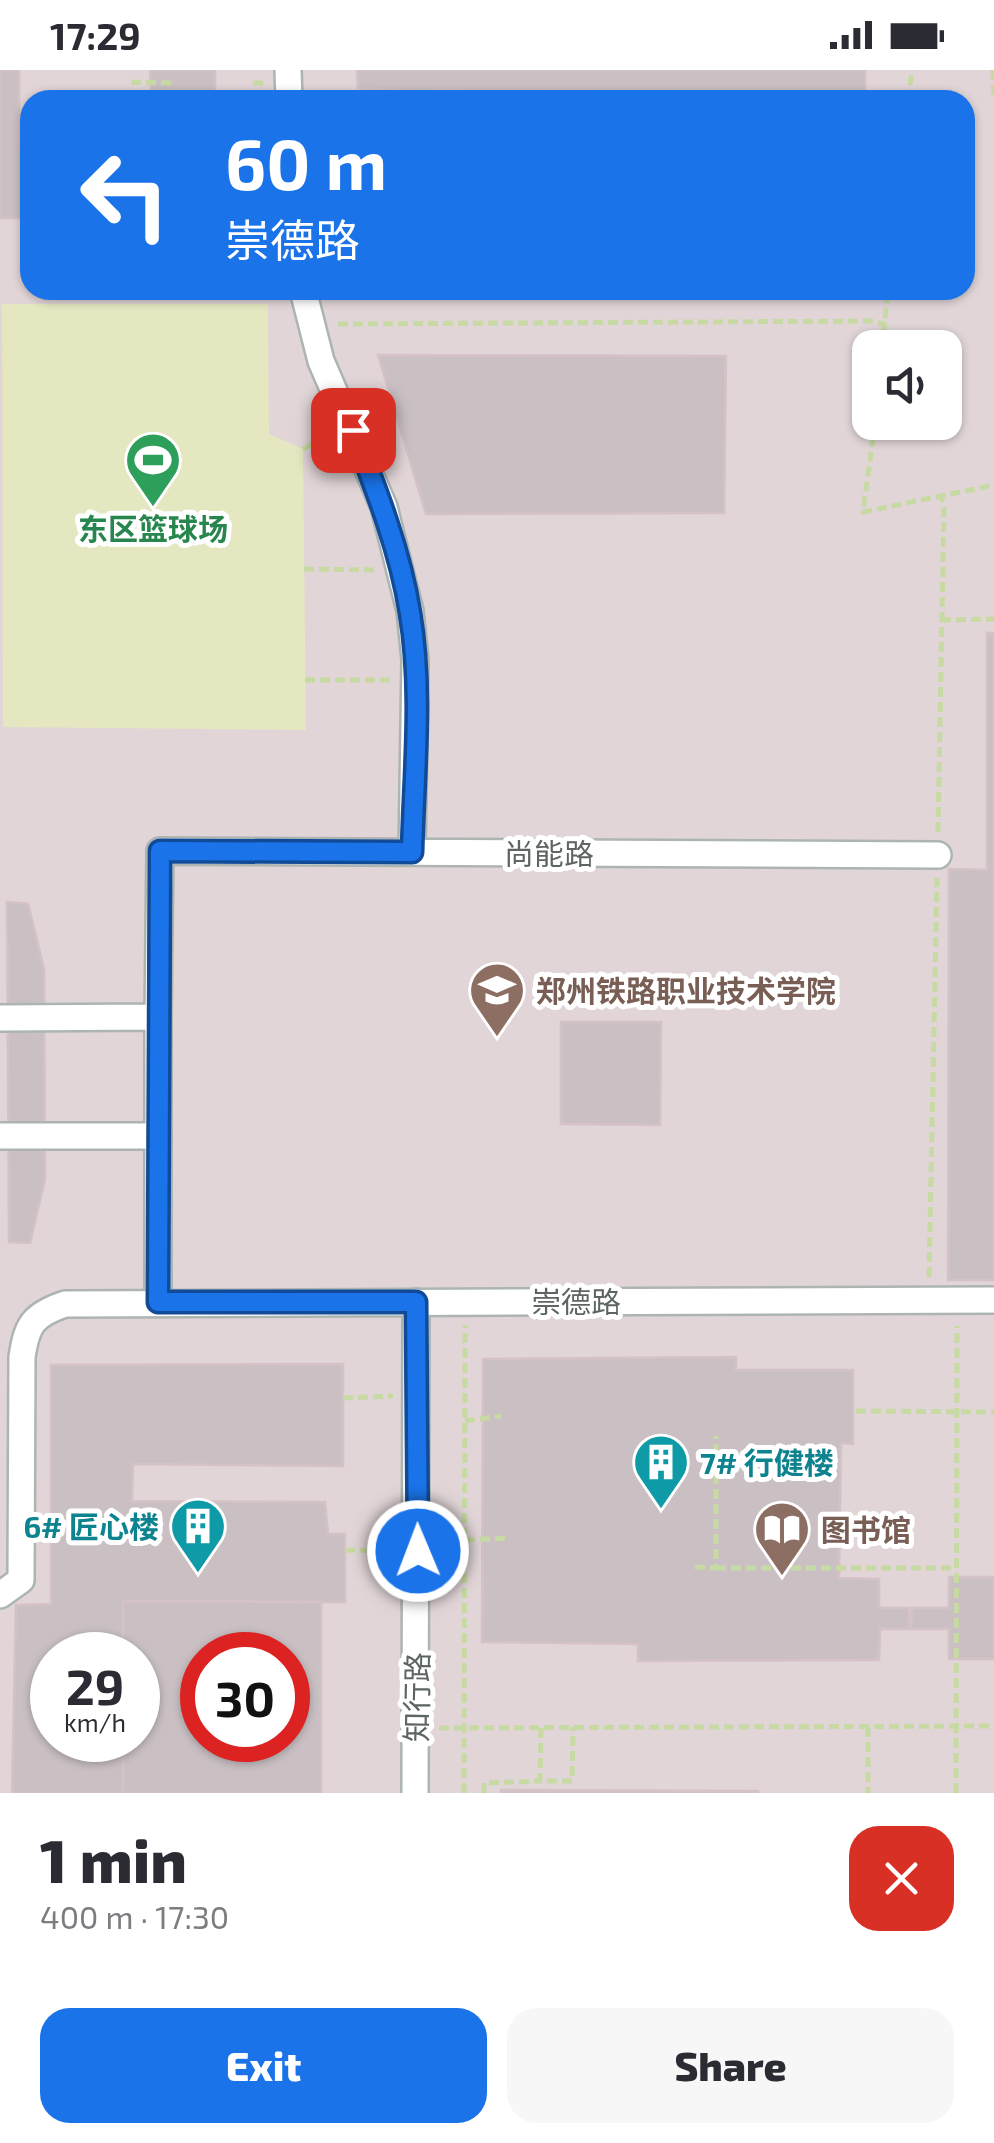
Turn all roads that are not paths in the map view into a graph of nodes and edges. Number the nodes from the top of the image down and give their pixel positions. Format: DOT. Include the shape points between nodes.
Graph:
graph roads {
  1 [pos="306,300"];
  2 [pos="412,852"];
  3 [pos="938,855"];
  4 [pos="0,1018"];
  5 [pos="158,1018"];
  6 [pos="0,1136"];
  7 [pos="158,1136"];
  8 [pos="994,1300"];
  9 [pos="158,1302"];
  10 [pos="416,1302"];
  11 [pos="0,1595"];
  12 [pos="415,1793"];
  1 -- 2 [label="street" via="321,361 384,507 410,611"];
  2 -- 3 [label="street, 尚能路"];
  2 -- 5 [label="street, 尚能路" via="160,851"];
  4 -- 5 [label="street"];
  5 -- 7 [label="street"];
  6 -- 7 [label="street"];
  7 -- 9 [label="street"];
  8 -- 10 [label="street, 崇德路"];
  9 -- 10 [label="street, 崇德路"];
  9 -- 11 [label="street, 崇德路" via="65,1304 26,1330 21,1580"];
  10 -- 12 [label="street, 知行路"];
}
